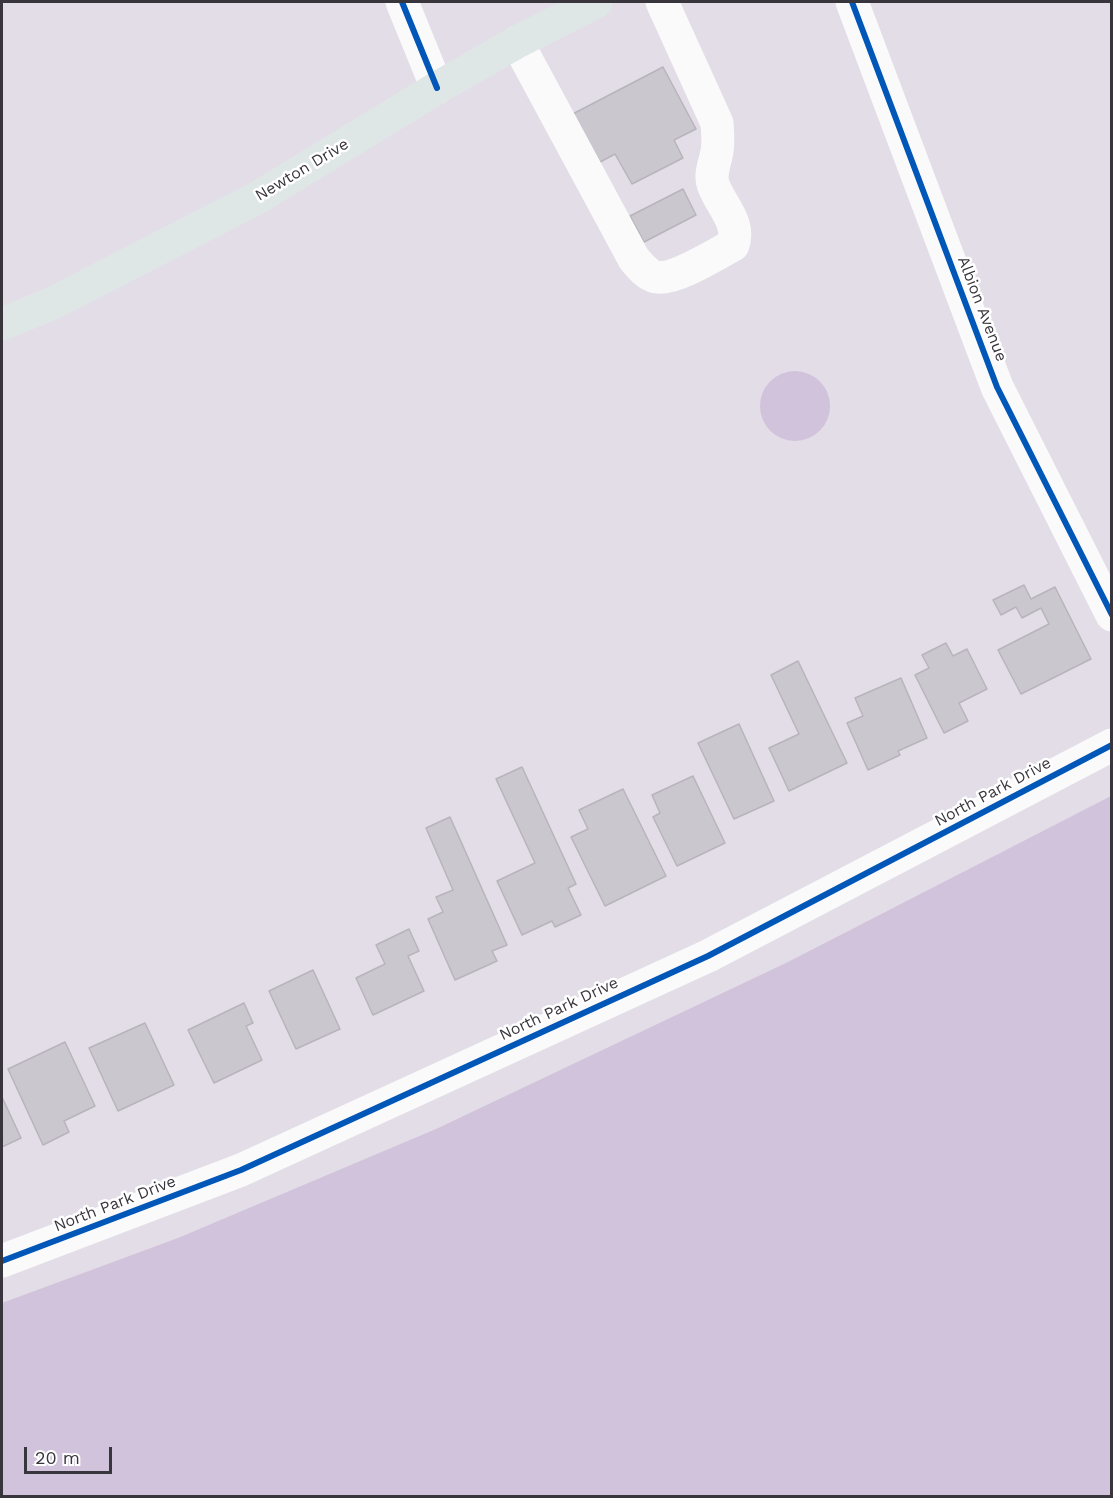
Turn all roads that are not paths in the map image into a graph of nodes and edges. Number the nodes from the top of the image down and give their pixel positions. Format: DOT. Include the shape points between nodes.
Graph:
graph roads {
  1 [pos="402,2"];
  2 [pos="596,2"];
  3 [pos="662,2"];
  4 [pos="852,2"];
  5 [pos="518,42"];
  6 [pos="437,88"];
  7 [pos="2,324"];
  8 [pos="1112,615"];
  9 [pos="1112,744"];
  10 [pos="2,1261"];
  1 -- 6 [label="street"];
  2 -- 5 [label="main road, Newton Drive"];
  3 -- 5 [label="street" via="717,123 713,183 736,235 733,245 668,277 655,277 634,259"];
  4 -- 8 [label="street, Albion Avenue" via="998,387"];
  5 -- 6 [label="main road, Newton Drive"];
  6 -- 7 [label="main road, Newton Drive" via="257,198 51,304"];
  9 -- 10 [label="street, North Park Drive" via="708,956 242,1170"];
}
